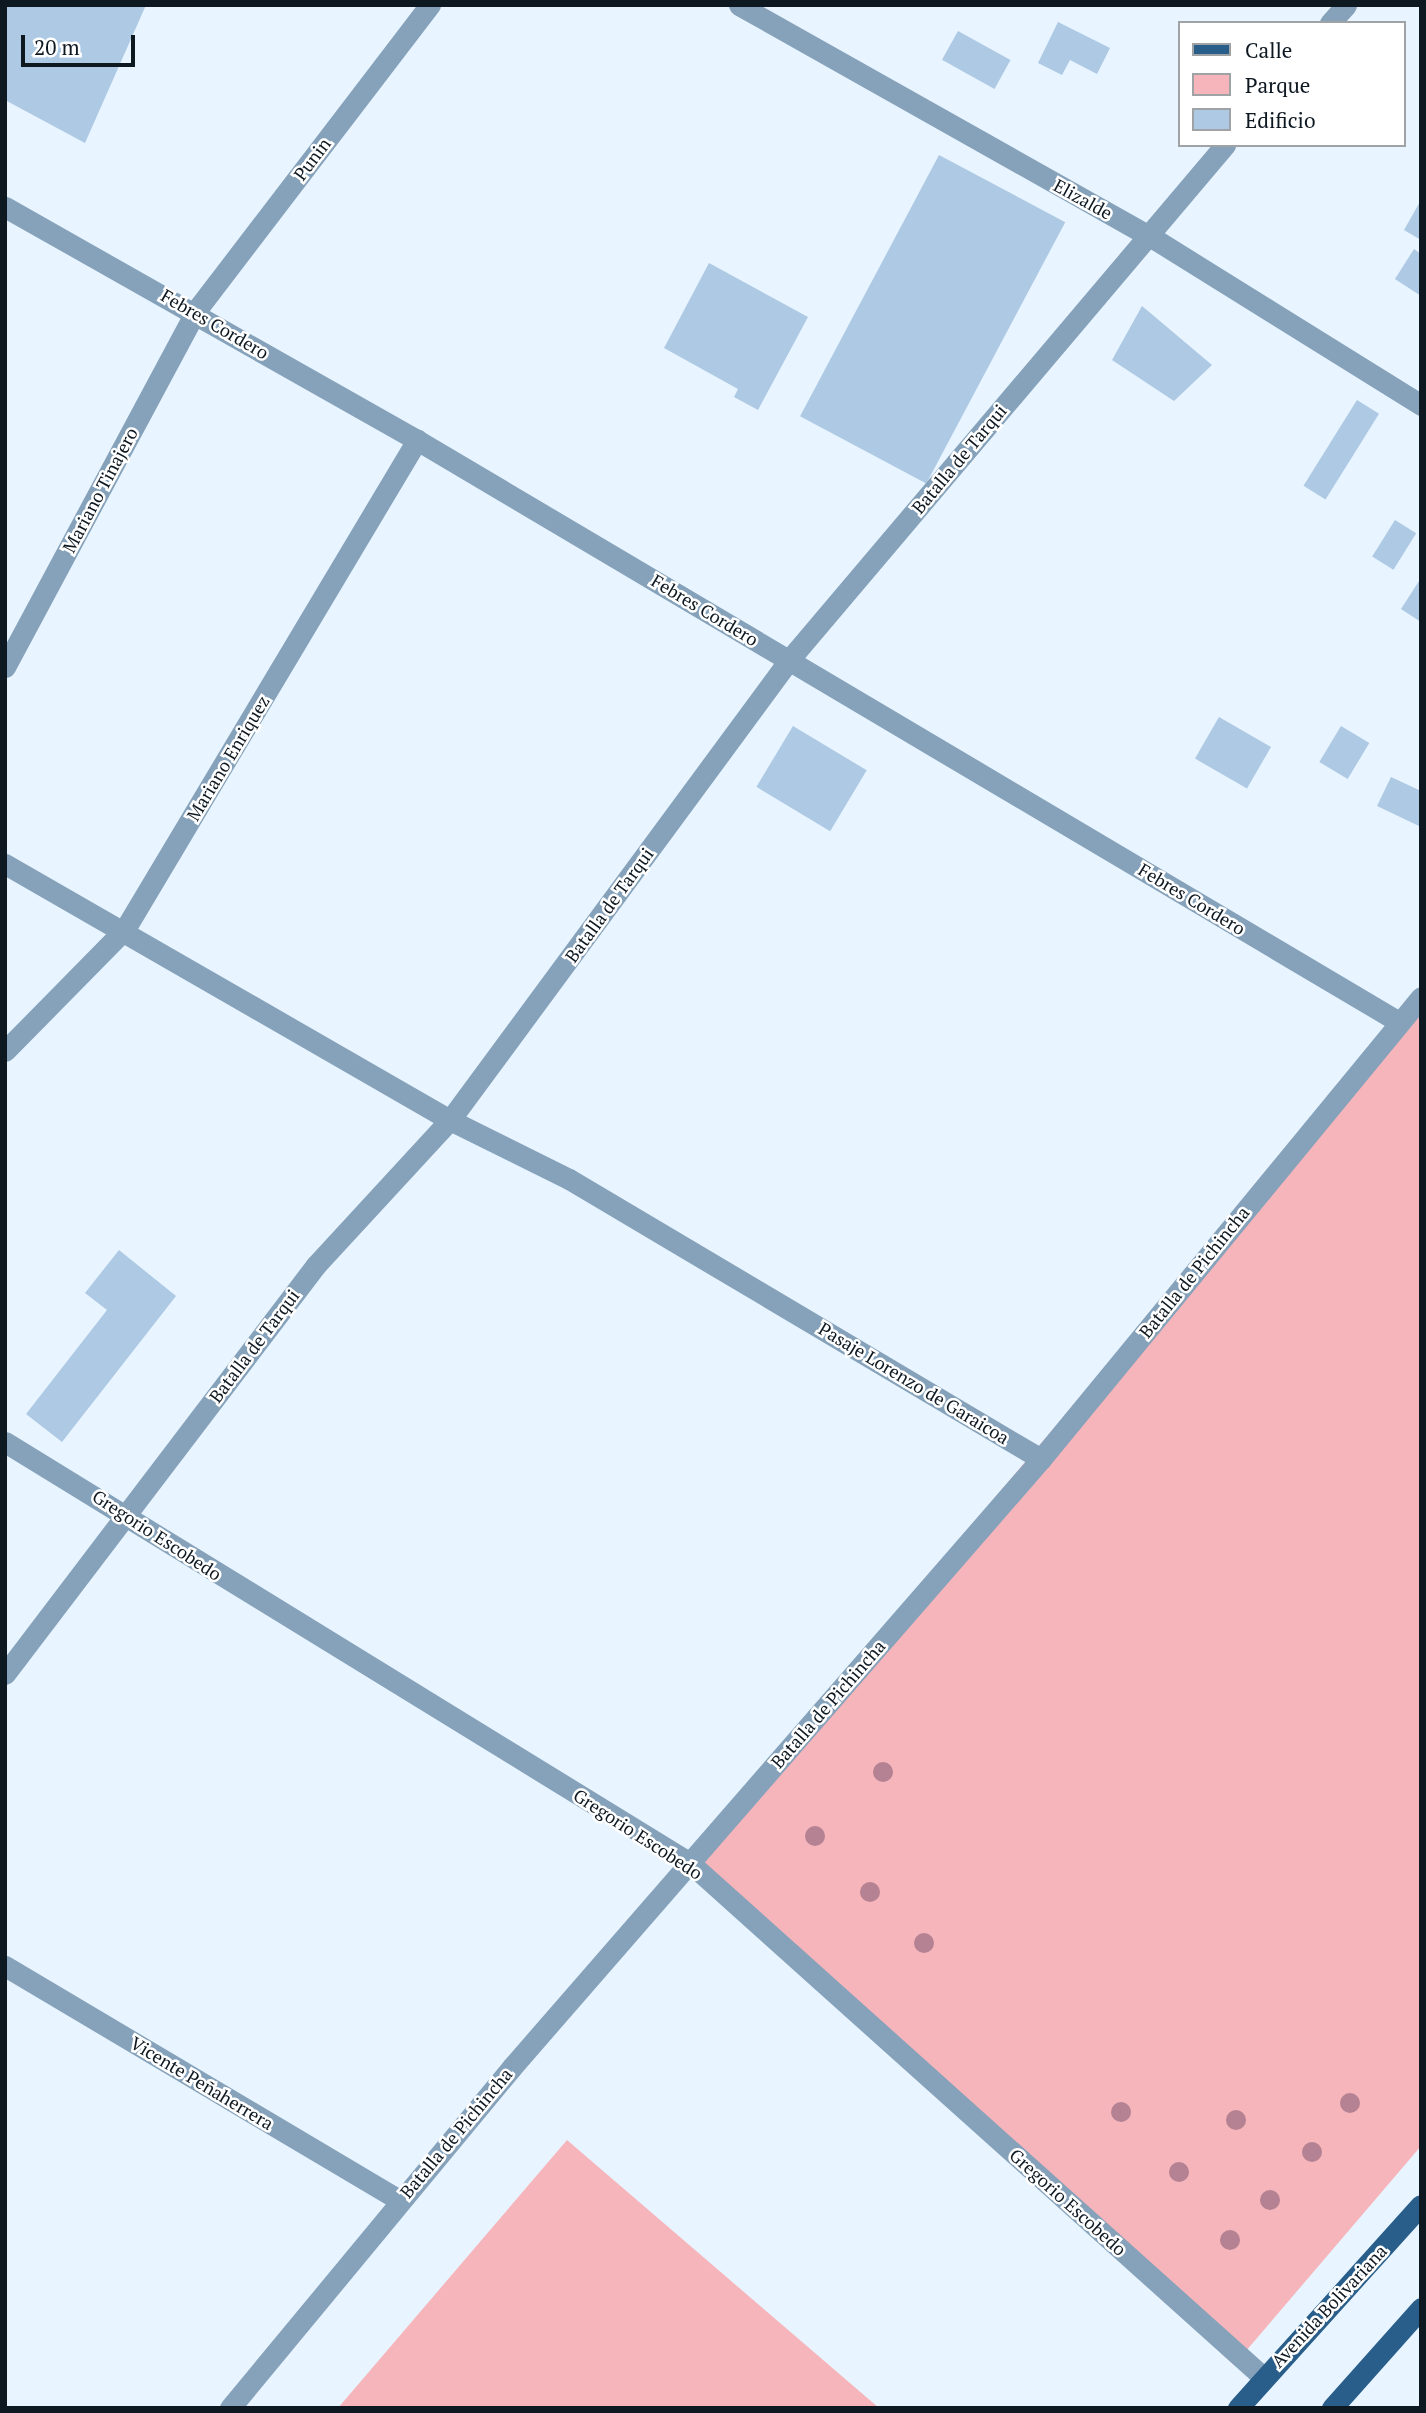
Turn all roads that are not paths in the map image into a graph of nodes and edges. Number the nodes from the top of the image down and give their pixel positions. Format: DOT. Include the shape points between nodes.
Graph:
graph roads {
  1 [pos="430,5"];
  2 [pos="739,5"];
  3 [pos="1346,5"];
  4 [pos="1333,21"];
  5 [pos="1223,147"];
  6 [pos="5,207"];
  7 [pos="1148,235"];
  8 [pos="195,312"];
  9 [pos="1421,405"];
  10 [pos="417,440"];
  11 [pos="789,660"];
  12 [pos="5,667"];
  13 [pos="5,864"];
  14 [pos="125,929"];
  15 [pos="1421,998"];
  16 [pos="1399,1022"];
  17 [pos="5,1051"];
  18 [pos="450,1120"];
  19 [pos="5,1442"];
  20 [pos="1041,1459"];
  21 [pos="126,1513"];
  22 [pos="5,1674"];
  23 [pos="690,1863"];
  24 [pos="5,1966"];
  25 [pos="399,2200"];
  26 [pos="1421,2205"];
  27 [pos="1421,2308"];
  28 [pos="1263,2377"];
  29 [pos="230,2408"];
  30 [pos="1238,2408"];
  31 [pos="1332,2408"];
  1 -- 8 [label="street, Punin"];
  2 -- 7 [label="street, Elizalde"];
  3 -- 4 [label="street"];
  5 -- 7 [label="street, Batalla de Tarqui"];
  6 -- 8 [label="street, Febres Cordero"];
  7 -- 9 [label="street, Elizalde"];
  7 -- 11 [label="street, Batalla de Tarqui"];
  8 -- 10 [label="street, Febres Cordero"];
  8 -- 12 [label="street, Mariano Tinajero"];
  10 -- 11 [label="street, Febres Cordero"];
  10 -- 14 [label="street, Mariano Enriquez"];
  11 -- 16 [label="street, Febres Cordero"];
  11 -- 18 [label="street, Batalla de Tarqui"];
  13 -- 14 [label="street, Pasaje Lorenzo de Garaicoa"];
  14 -- 17 [label="street, Mariano Enriquez"];
  14 -- 18 [label="street, Pasaje Lorenzo de Garaicoa"];
  15 -- 16 [label="street, Batalla de Pichincha"];
  16 -- 20 [label="street, Batalla de Pichincha"];
  18 -- 20 [label="street, Pasaje Lorenzo de Garaicoa" via="569,1179"];
  18 -- 21 [label="street, Batalla de Tarqui" via="316,1265"];
  19 -- 21 [label="street, Gregorio Escobedo"];
  20 -- 23 [label="street, Batalla de Pichincha"];
  21 -- 22 [label="street, Batalla de Tarqui"];
  21 -- 23 [label="street, Gregorio Escobedo" via="170,1546"];
  23 -- 25 [label="street, Batalla de Pichincha"];
  23 -- 28 [label="street, Gregorio Escobedo"];
  24 -- 25 [label="street, Vicente Peñaherrera"];
  25 -- 29 [label="street, Batalla de Pichincha"];
  26 -- 28 [label="main road, Avenida Bolivariana"];
  27 -- 31 [label="main road"];
  28 -- 30 [label="main road, Avenida Bolivariana"];
}
